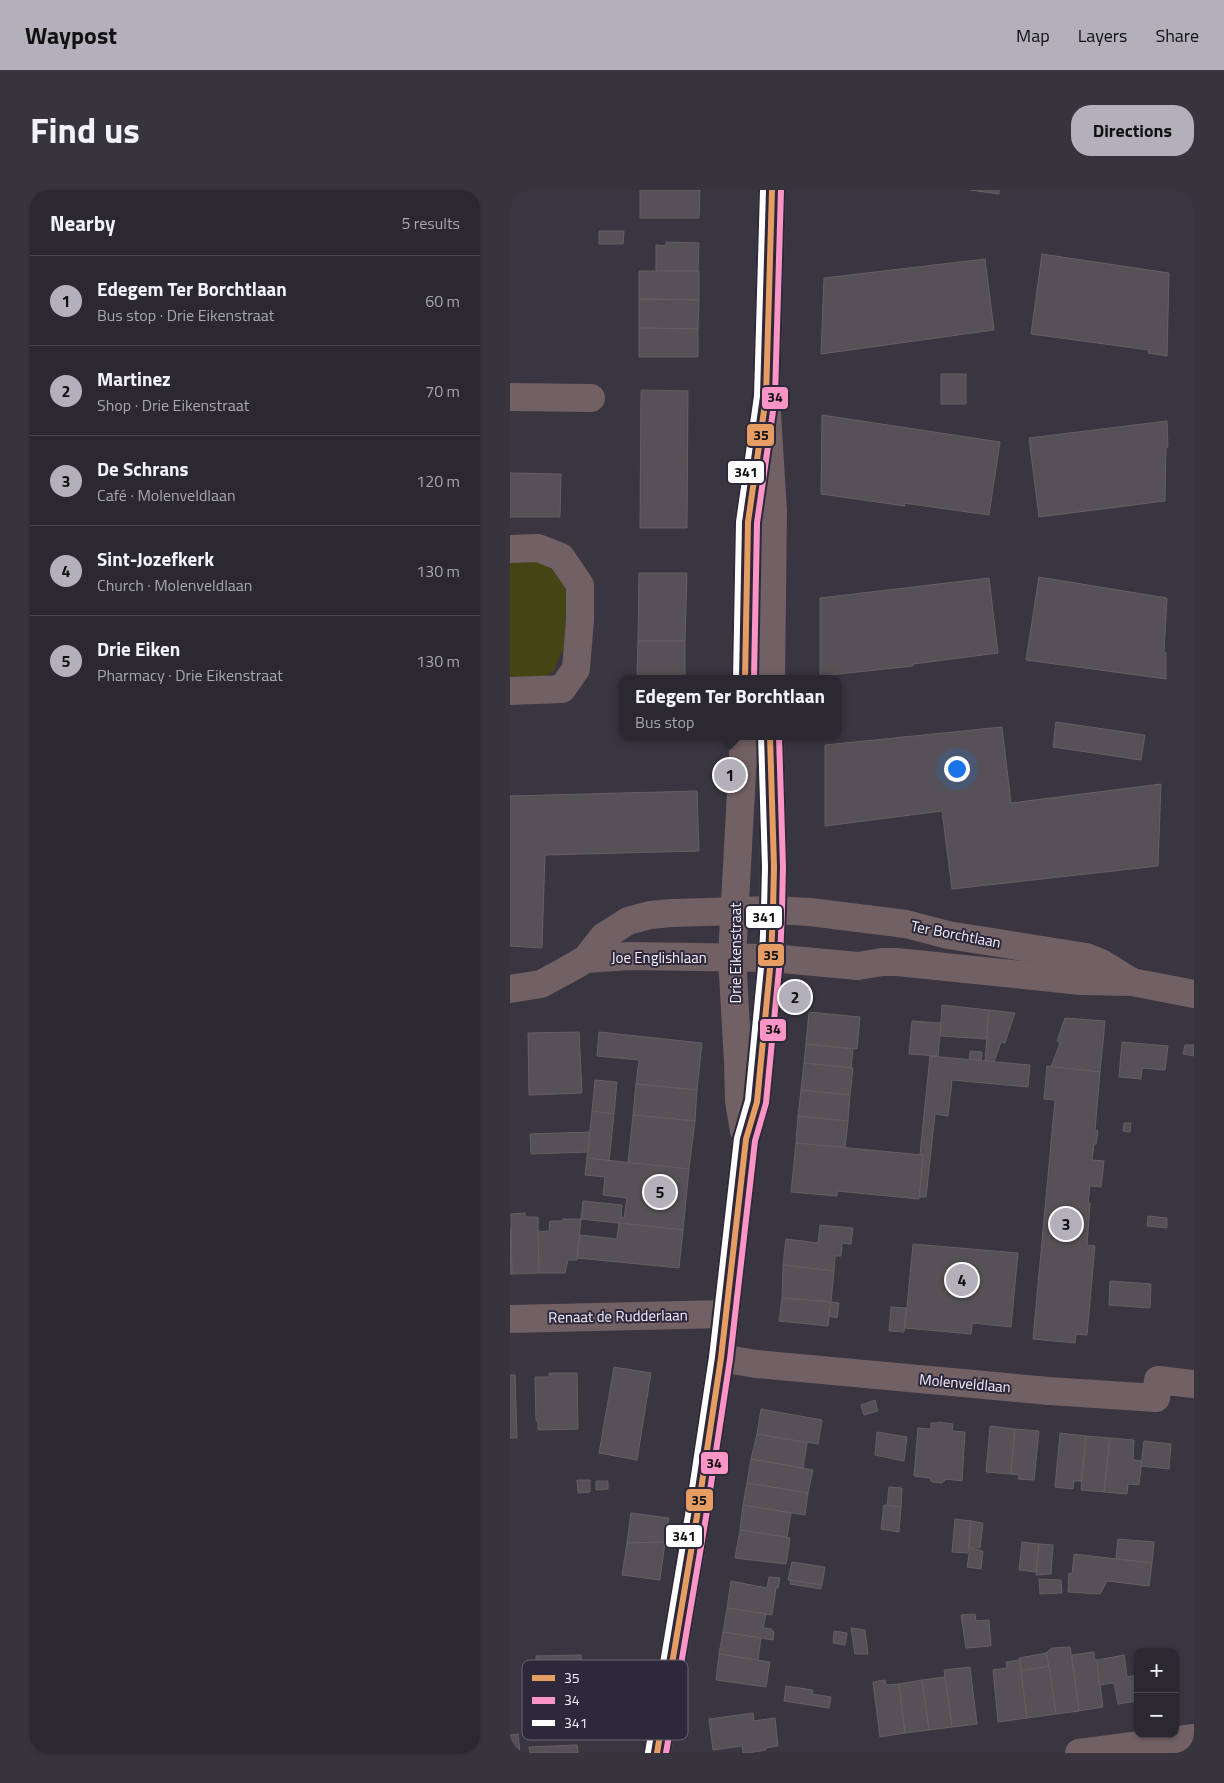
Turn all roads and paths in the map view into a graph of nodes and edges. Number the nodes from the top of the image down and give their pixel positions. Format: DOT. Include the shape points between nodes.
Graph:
graph roads {
  1 [pos="772,190"];
  2 [pos="510,397"];
  3 [pos="766,397"];
  4 [pos="591,398"];
  5 [pos="510,549"];
  6 [pos="745,675"];
  7 [pos="771,675"];
  8 [pos="510,691"];
  9 [pos="744,740"];
  10 [pos="770,740"];
  11 [pos="773,910"];
  12 [pos="734,912"];
  13 [pos="732,957"];
  14 [pos="771,958"];
  15 [pos="586,959"];
  16 [pos="1132,982"];
  17 [pos="510,989"];
  18 [pos="1194,994"];
  19 [pos="746,1139"];
  20 [pos="725,1314"];
  21 [pos="510,1319"];
  22 [pos="721,1358"];
  23 [pos="1194,1384"];
  24 [pos="673,1660"];
  25 [pos="1194,1738"];
  26 [pos="659,1740"];
  27 [pos="657,1753"];
  28 [pos="1079,1753"];
  1 -- 3 [label="street"];
  2 -- 4 [label="street"];
  3 -- 6 [label="street" via="748,522"];
  3 -- 7 [label="street" via="773,511"];
  5 -- 8 [label="street" via="538,548 561,557 580,585 580,619 576,669 562,689"];
  9 -- 12 [label="street, Drie Eikenstraat"];
  10 -- 11 [label="street, Drie Eikenstraat"];
  11 -- 12 [label="street, Ter Borchtlaan"];
  11 -- 14 [label="street, Drie Eikenstraat"];
  11 -- 16 [label="street, Ter Borchtlaan" via="906,924 948,935 1086,957"];
  12 -- 13 [label="street, Drie Eikenstraat"];
  12 -- 15 [label="street, Joe Englishlaan" via="650,915 628,921 602,937"];
  13 -- 14 [label="street, Joe Englishlaan"];
  13 -- 15 [label="street, Joe Englishlaan"];
  13 -- 19 [label="street, Drie Eikenstraat" via="738,1101"];
  14 -- 16 [label="street, Ter Borchtlaan" via="858,966 897,962 1081,981"];
  14 -- 19 [label="street, Drie Eikenstraat" via="757,1102"];
  15 -- 17 [label="street, Joe Englishlaan" via="541,984"];
  16 -- 18 [label="street, Ter Borchtlaan"];
  19 -- 20 [label="street, Drie Eikenstraat"];
  20 -- 21 [label="street, Renaat de Rudderlaan"];
  20 -- 22 [label="street, Drie Eikenstraat"];
  22 -- 23 [label="street, Molenveldlaan" via="785,1367 1156,1398 1158,1380"];
  22 -- 24 [label="street, Drie Eikenstraat"];
  25 -- 28 [label="street"];
  26 -- 27 [label="street, Drie Eikenstraat"];
}
